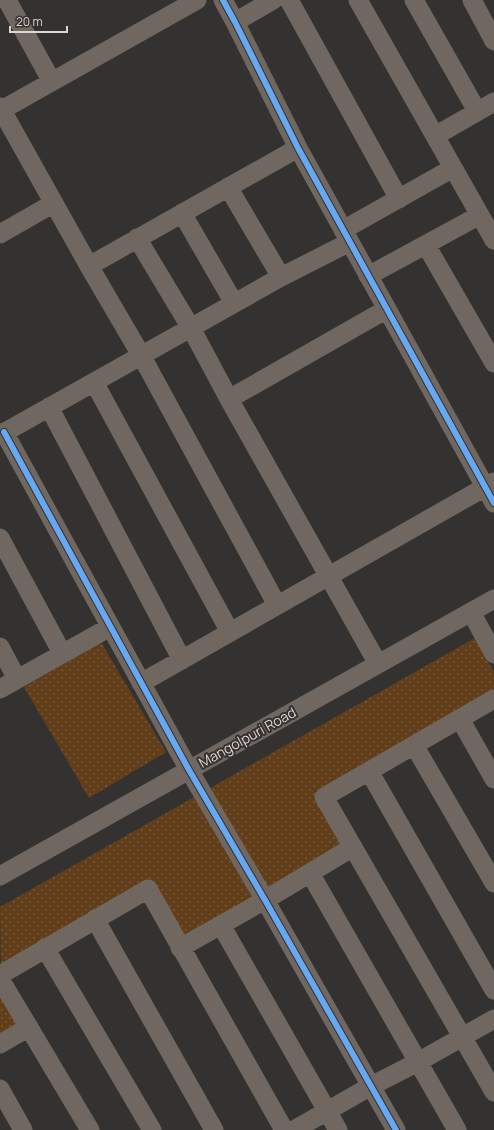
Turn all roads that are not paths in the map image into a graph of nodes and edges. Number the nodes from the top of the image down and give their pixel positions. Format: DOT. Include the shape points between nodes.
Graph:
graph roads {
  1 [pos="7,0"];
  2 [pos="197,0"];
  3 [pos="223,0"];
  4 [pos="274,0"];
  5 [pos="289,0"];
  6 [pos="414,0"];
  7 [pos="472,0"];
  8 [pos="365,3"];
  9 [pos="236,22"];
  10 [pos="494,41"];
  11 [pos="52,82"];
  12 [pos="494,102"];
  13 [pos="1,110"];
  14 [pos="478,111"];
  15 [pos="435,136"];
  16 [pos="298,148"];
  17 [pos="453,168"];
  18 [pos="228,187"];
  19 [pos="399,199"];
  20 [pos="54,203"];
  21 [pos="182,213"];
  22 [pos="480,216"];
  23 [pos="2,229"];
  24 [pos="347,236"];
  25 [pos="138,238"];
  26 [pos="494,240"];
  27 [pos="426,245"];
  28 [pos="89,266"];
  29 [pos="368,276"];
  30 [pos="281,277"];
  31 [pos="234,303"];
  32 [pos="387,309"];
  33 [pos="191,328"];
  34 [pos="141,355"];
  35 [pos="494,363"];
  36 [pos="94,382"];
  37 [pos="228,399"];
  38 [pos="49,407"];
  39 [pos="2,433"];
  40 [pos="489,484"];
  41 [pos="494,503"];
  42 [pos="0,538"];
  43 [pos="328,576"];
  44 [pos="494,599"];
  45 [pos="277,605"];
  46 [pos="471,612"];
  47 [pos="110,626"];
  48 [pos="230,632"];
  49 [pos="0,647"];
  50 [pos="62,653"];
  51 [pos="494,654"];
  52 [pos="182,660"];
  53 [pos="378,664"];
  54 [pos="17,679"];
  55 [pos="141,683"];
  56 [pos="0,689"];
  57 [pos="494,699"];
  58 [pos="460,719"];
  59 [pos="414,745"];
  60 [pos="189,770"];
  61 [pos="369,771"];
  62 [pos="494,780"];
  63 [pos="353,847"];
  64 [pos="310,873"];
  65 [pos="0,876"];
  66 [pos="494,884"];
  67 [pos="265,900"];
  68 [pos="95,919"];
  69 [pos="221,925"];
  70 [pos="45,948"];
  71 [pos="180,948"];
  72 [pos="0,975"];
  73 [pos="0,978"];
  74 [pos="494,990"];
  75 [pos="494,1019"];
  76 [pos="29,1027"];
  77 [pos="462,1037"];
  78 [pos="0,1044"];
  79 [pos="418,1062"];
  80 [pos="371,1086"];
  81 [pos="0,1089"];
  82 [pos="494,1092"];
  83 [pos="328,1112"];
  84 [pos="23,1130"];
  85 [pos="90,1130"];
  86 [pos="152,1130"];
  87 [pos="214,1130"];
  88 [pos="284,1130"];
  89 [pos="294,1130"];
  90 [pos="338,1130"];
  91 [pos="396,1130"];
  92 [pos="456,1130"];
  1 -- 11 [label="street"];
  2 -- 11 [label="street"];
  3 -- 9 [label="street"];
  4 -- 9 [label="street"];
  5 -- 19 [label="street"];
  6 -- 14 [label="street"];
  7 -- 10 [label="street"];
  8 -- 15 [label="street"];
  9 -- 16 [label="street"];
  11 -- 13 [label="street"];
  12 -- 14 [label="street"];
  13 -- 20 [label="street"];
  14 -- 15 [label="street"];
  15 -- 17 [label="street"];
  16 -- 18 [label="street"];
  16 -- 24 [label="street"];
  17 -- 19 [label="street"];
  17 -- 22 [label="street"];
  18 -- 21 [label="street"];
  18 -- 30 [label="street"];
  19 -- 24 [label="street"];
  20 -- 23 [label="street"];
  20 -- 28 [label="street"];
  21 -- 25 [label="street"];
  21 -- 31 [label="street"];
  22 -- 26 [label="street"];
  22 -- 27 [label="street"];
  24 -- 29 [label="street"];
  24 -- 30 [label="street"];
  25 -- 28 [label="street"];
  25 -- 33 [label="street"];
  27 -- 29 [label="street"];
  27 -- 35 [label="street"];
  28 -- 34 [label="street"];
  29 -- 32 [label="street"];
  30 -- 31 [label="street"];
  31 -- 33 [label="street"];
  32 -- 37 [label="street"];
  32 -- 40 [label="street"];
  33 -- 34 [label="street"];
  33 -- 37 [label="street"];
  34 -- 36 [label="street"];
  34 -- 45 [label="street"];
  36 -- 38 [label="street"];
  36 -- 48 [label="street"];
  37 -- 43 [label="street"];
  38 -- 39 [label="street"];
  38 -- 52 [label="street"];
  39 -- 47 [label="street"];
  40 -- 41 [label="street"];
  40 -- 43 [label="street"];
  42 -- 50 [label="street"];
  43 -- 45 [label="street"];
  43 -- 53 [label="street"];
  44 -- 46 [label="street, Mangolpuri Road"];
  45 -- 48 [label="street"];
  46 -- 51 [label="street"];
  46 -- 53 [label="street, Mangolpuri Road"];
  47 -- 50 [label="street"];
  47 -- 55 [label="street"];
  48 -- 52 [label="street"];
  49 -- 54 [label="street"];
  50 -- 54 [label="street"];
  52 -- 55 [label="street"];
  53 -- 60 [label="street, Mangolpuri Road"];
  54 -- 56 [label="street"];
  55 -- 60 [label="street"];
  57 -- 58 [label="street"];
  58 -- 59 [label="street"];
  58 -- 62 [label="street"];
  59 -- 61 [label="street"];
  59 -- 66 [label="street"];
  60 -- 65 [label="street, Mangolpuri Road"];
  60 -- 67 [label="street"];
  61 -- 63 [label="street" via="324,797"];
  61 -- 74 [label="street"];
  63 -- 64 [label="street"];
  63 -- 77 [label="street"];
  64 -- 67 [label="street"];
  64 -- 79 [label="street"];
  67 -- 69 [label="street"];
  67 -- 80 [label="street"];
  68 -- 70 [label="street"];
  68 -- 71 [label="street" via="148,889"];
  68 -- 87 [label="street"];
  69 -- 71 [label="street"];
  69 -- 83 [label="street"];
  70 -- 72 [label="street"];
  70 -- 86 [label="street"];
  71 -- 88 [label="street"];
  73 -- 76 [label="street"];
  75 -- 77 [label="street"];
  76 -- 78 [label="street"];
  76 -- 85 [label="street"];
  77 -- 79 [label="street"];
  77 -- 82 [label="street"];
  79 -- 80 [label="street"];
  79 -- 92 [label="street"];
  80 -- 83 [label="street"];
  80 -- 91 [label="street"];
  81 -- 84 [label="street"];
  83 -- 89 [label="street"];
  83 -- 90 [label="street"];
}
